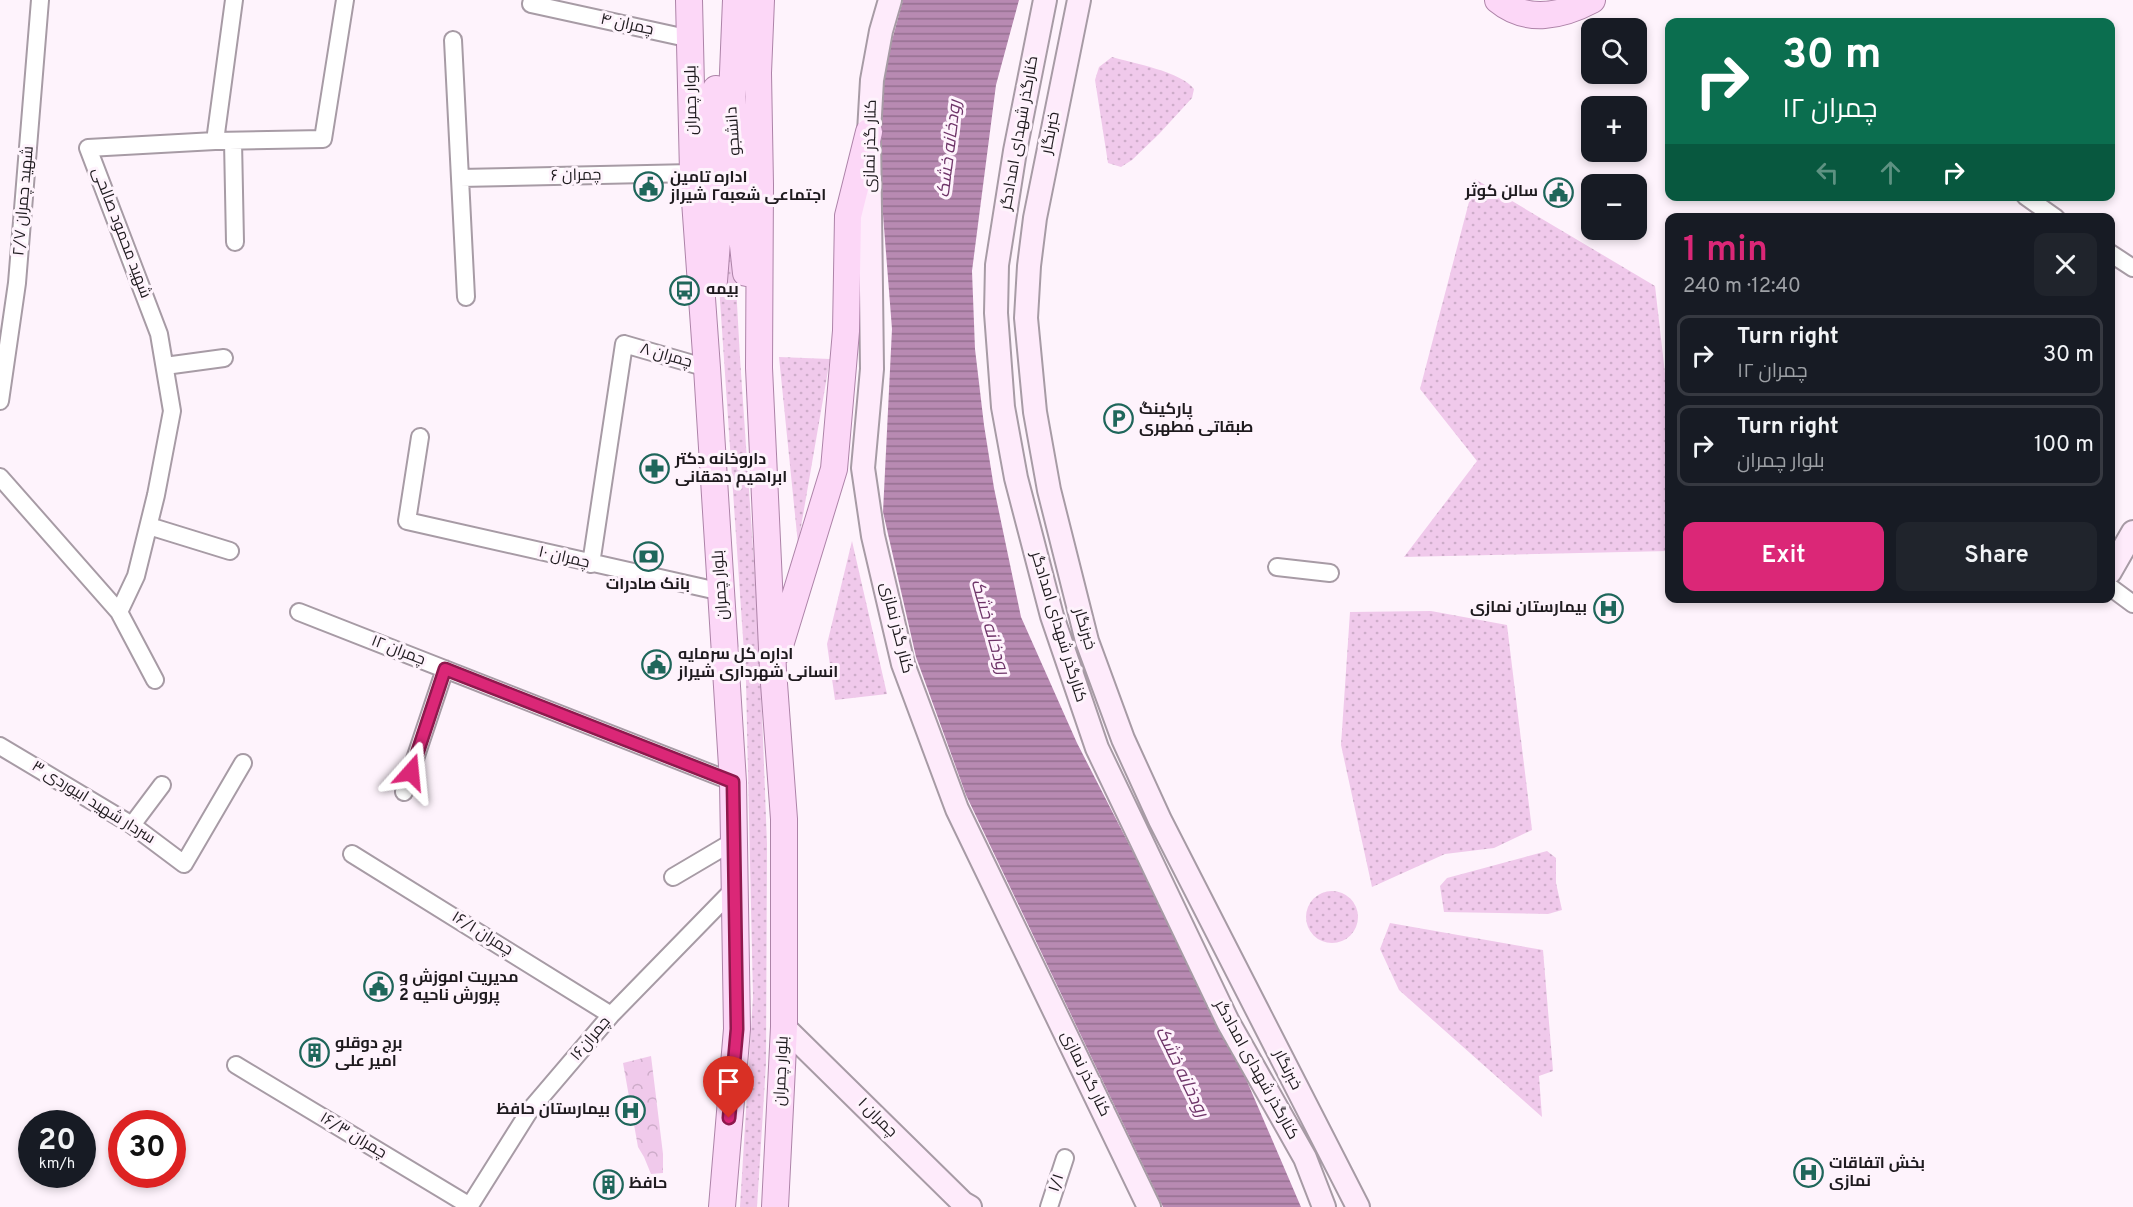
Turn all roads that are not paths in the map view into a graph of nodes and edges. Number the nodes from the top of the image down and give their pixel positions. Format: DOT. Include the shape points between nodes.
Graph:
graph roads {
  1 [pos="40,0"];
  2 [pos="234,0"];
  3 [pos="345,0"];
  4 [pos="532,0"];
  5 [pos="689,0"];
  6 [pos="718,0"];
  7 [pos="736,0"];
  8 [pos="761,0"];
  9 [pos="890,0"];
  10 [pos="1045,0"];
  11 [pos="1079,0"];
  12 [pos="1498,0"];
  13 [pos="1592,0"];
  14 [pos="691,39"];
  15 [pos="453,40"];
  16 [pos="869,132"];
  17 [pos="215,141"];
  18 [pos="233,141"];
  19 [pos="693,173"];
  20 [pos="460,178"];
  21 [pos="2032,201"];
  22 [pos="2049,213"];
  23 [pos="235,242"];
  24 [pos="2115,256"];
  25 [pos="2133,268"];
  26 [pos="466,297"];
  27 [pos="224,358"];
  28 [pos="165,366"];
  29 [pos="707,368"];
  30 [pos="759,368"];
  31 [pos="0,401"];
  32 [pos="420,437"];
  33 [pos="0,477"];
  34 [pos="149,526"];
  35 [pos="2133,532"];
  36 [pos="230,551"];
  37 [pos="2115,563"];
  38 [pos="591,564"];
  39 [pos="1277,567"];
  40 [pos="1329,573"];
  41 [pos="2115,591"];
  42 [pos="722,592"];
  43 [pos="2133,604"];
  44 [pos="119,612"];
  45 [pos="299,612"];
  46 [pos="445,669"];
  47 [pos="773,670"];
  48 [pos="155,680"];
  49 [pos="0,746"];
  50 [pos="243,763"];
  51 [pos="733,782"];
  52 [pos="162,785"];
  53 [pos="404,792"];
  54 [pos="132,825"];
  55 [pos="734,841"];
  56 [pos="352,854"];
  57 [pos="673,877"];
  58 [pos="734,889"];
  59 [pos="611,1015"];
  60 [pos="784,1027"];
  61 [pos="236,1065"];
  62 [pos="1065,1158"];
  63 [pos="1305,1158"];
  64 [pos="1347,1186"];
  65 [pos="964,1206"];
  66 [pos="469,1207"];
  67 [pos="722,1207"];
  68 [pos="775,1207"];
  69 [pos="1049,1207"];
  70 [pos="1149,1207"];
  71 [pos="1324,1207"];
  72 [pos="1332,1207"];
  73 [pos="1358,1207"];
  74 [pos="1364,1207"];
  1 -- 31 [label="street, ۲/۷ شهید چمران" via="17,283"];
  2 -- 17 [label="street"];
  3 -- 18 [label="street, شهید محمود صالحی" via="323,140"];
  4 -- 14 [label="street, ۴ چمران" via="531,4"];
  5 -- 14 [label="main road, بلوار چمران"];
  6 -- 29 [label="main road, دانشجو" via="717,242"];
  7 -- 30 [label="main road, دانشجو" via="732,97 741,227"];
  8 -- 30 [label="main road, بلوار چمران"];
  9 -- 16 [label="main road, کنار گذر نمازی" via="872,80"];
  10 -- 63 [label="main road, کنارگذر شهدای امدادگر" via="997,265 996,314 1003,407 1016,478 1052,616 1096,748 1228,1022"];
  11 -- 64 [label="main road, خبرنگار" via="1029,266 1027,330 1035,412 1049,490 1087,641 1123,739 1160,820"];
  12 -- 13 [label="main road" via="1526,14 1551,16"];
  14 -- 19 [label="main road, بلوار چمران"];
  15 -- 20 [label="street"];
  16 -- 47 [label="main road" via="848,216 846,331 834,469"];
  16 -- 70 [label="main road, کنار گذر نمازی" via="872,369 863,468 873,536 903,664 957,809"];
  17 -- 18 [label="street, شهید محمود صالحی"];
  17 -- 28 [label="street, شهید محمود صالحی" via="88,148 159,334"];
  18 -- 23 [label="street"];
  19 -- 20 [label="street, ۶ چمران"];
  19 -- 29 [label="main road, بلوار چمران"];
  20 -- 26 [label="street"];
  21 -- 22 [label="street"];
  24 -- 25 [label="street"];
  27 -- 28 [label="street"];
  28 -- 34 [label="street, شهید محمود صالحی" via="172,411"];
  29 -- 38 [label="street, ۸ چمران" via="624,344"];
  29 -- 42 [label="main road, بلوار چمران"];
  30 -- 47 [label="main road, بلوار چمران"];
  32 -- 38 [label="street, ۱۰ چمران" via="407,521"];
  33 -- 44 [label="street"];
  34 -- 36 [label="street"];
  34 -- 44 [label="street, شهید محمود صالحی" via="136,576"];
  35 -- 37 [label="main road"];
  38 -- 42 [label="street, ۱۰ چمران"];
  39 -- 40 [label="street"];
  41 -- 43 [label="street"];
  42 -- 51 [label="main road, بلوار چمران"];
  44 -- 48 [label="street"];
  45 -- 46 [label="street, ۱۲ چمران"];
  46 -- 51 [label="street, ۱۲ چمران"];
  46 -- 53 [label="street"];
  47 -- 60 [label="main road, بلوار چمران" via="784,819"];
  49 -- 54 [label="street, ۳ سردار شهید ابیوردی"];
  50 -- 54 [label="street, ۳ سردار شهید ابیوردی" via="184,864"];
  51 -- 55 [label="main road, بلوار چمران"];
  52 -- 54 [label="street"];
  55 -- 57 [label="street"];
  55 -- 58 [label="main road, بلوار چمران"];
  56 -- 59 [label="street, ۱۶/۱ چمران"];
  58 -- 59 [label="street, چمران۱۶"];
  58 -- 67 [label="main road, بلوار چمران" via="737,1029"];
  59 -- 66 [label="street, چمران۱۶" via="530,1110"];
  60 -- 65 [label="main road, چمران ۱"];
  60 -- 68 [label="main road, بلوار چمران"];
  61 -- 66 [label="street, ۱۶/۳ چمران"];
  62 -- 69 [label="street, ۱/۱"];
  63 -- 71 [label="main road, کنارگذر شهدای امدادگر"];
  63 -- 72 [label="main road"];
  64 -- 73 [label="main road, خبرنگار"];
  64 -- 74 [label="main road"];
}
